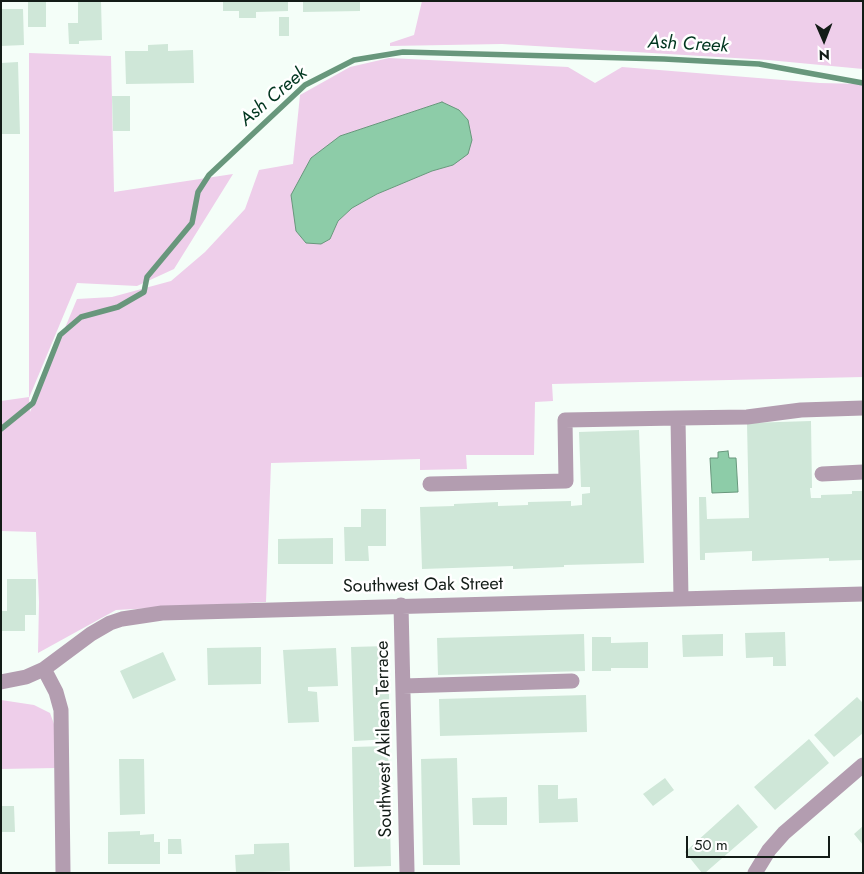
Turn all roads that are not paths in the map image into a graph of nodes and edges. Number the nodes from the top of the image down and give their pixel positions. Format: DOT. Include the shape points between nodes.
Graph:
graph roads {
  1 [pos="863,408"];
  2 [pos="678,418"];
  3 [pos="863,472"];
  4 [pos="822,474"];
  5 [pos="430,484"];
  6 [pos="863,594"];
  7 [pos="681,599"];
  8 [pos="401,606"];
  9 [pos="44,669"];
  10 [pos="572,681"];
  11 [pos="1,682"];
  12 [pos="403,686"];
  13 [pos="863,765"];
  14 [pos="407,871"];
  15 [pos="63,873"];
  16 [pos="755,873"];
  1 -- 2 [label="street" via="801,410 747,417"];
  2 -- 5 [label="street" via="565,420 566,481"];
  2 -- 7 [label="street"];
  3 -- 4 [label="street"];
  6 -- 7 [label="street, Southwest Oak Street"];
  7 -- 8 [label="street, Southwest Oak Street"];
  8 -- 9 [label="street, Southwest Oak Street" via="162,613 122,619 91,634"];
  8 -- 12 [label="street, Southwest Akilean Terrace"];
  9 -- 11 [label="street, Southwest Oak Street"];
  9 -- 15 [label="street" via="61,710"];
  10 -- 12 [label="street"];
  12 -- 14 [label="street, Southwest Akilean Terrace"];
  13 -- 16 [label="street" via="784,833"];
}
